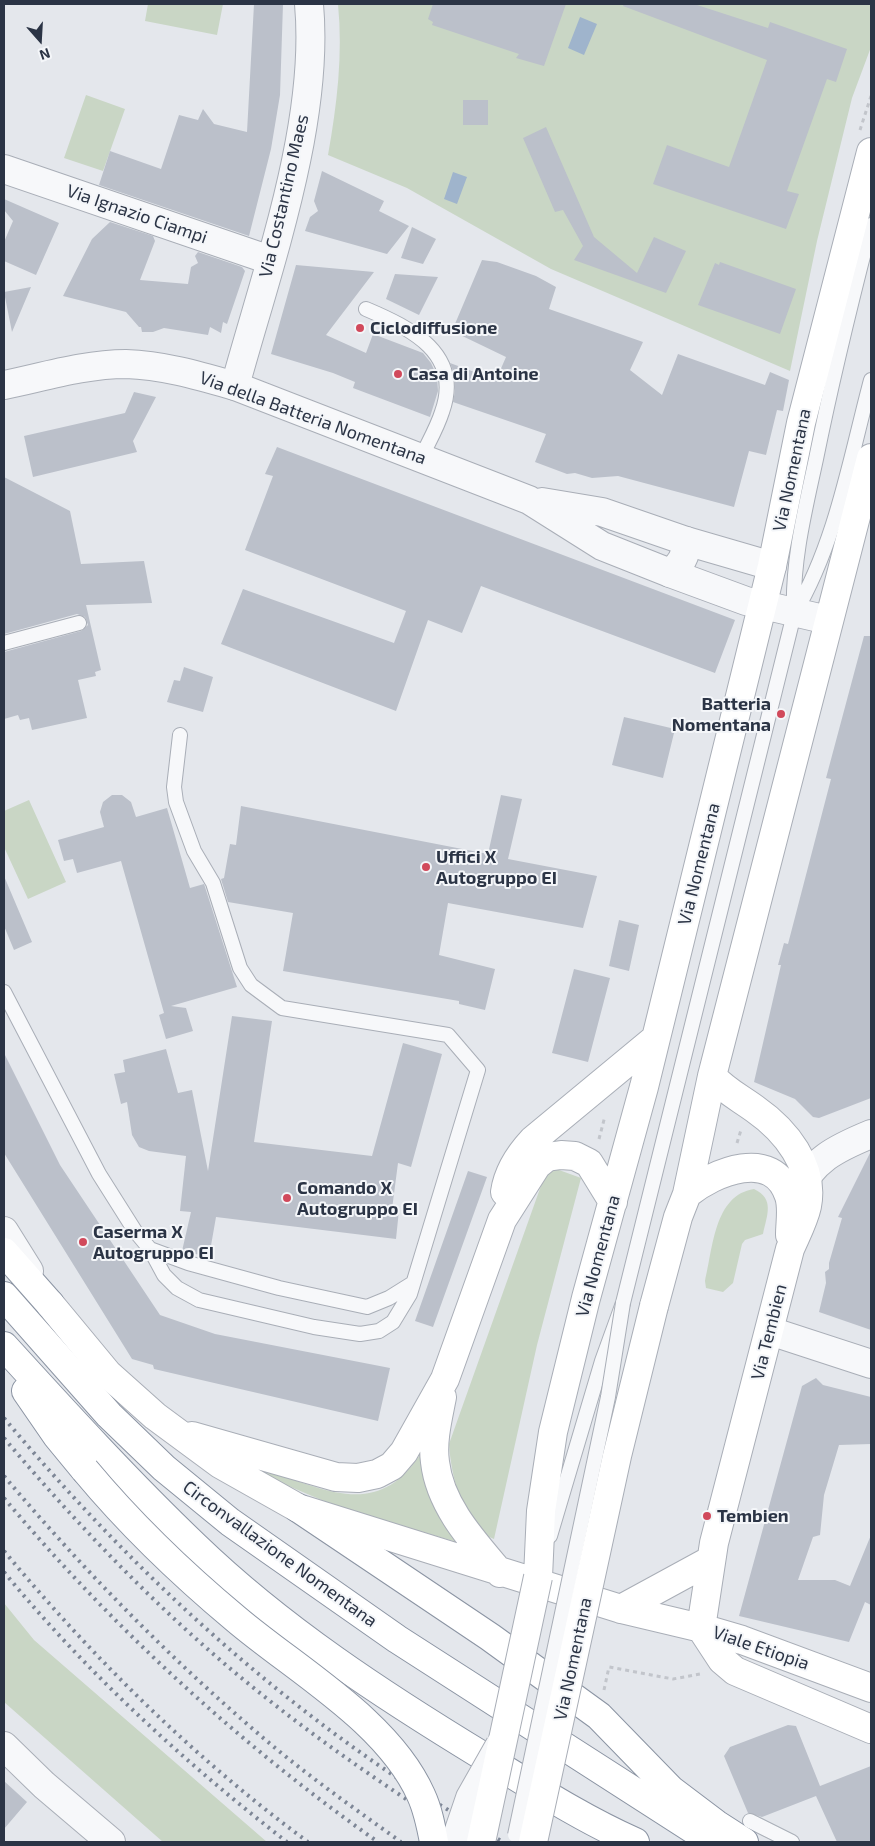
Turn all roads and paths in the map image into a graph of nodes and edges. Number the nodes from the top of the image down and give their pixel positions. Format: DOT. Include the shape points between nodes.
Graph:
graph roads {
  1 [pos="309,4"];
  2 [pos="871,152"];
  3 [pos="4,169"];
  4 [pos="871,225"];
  5 [pos="270,260"];
  6 [pos="366,309"];
  7 [pos="871,380"];
  8 [pos="4,385"];
  9 [pos="236,386"];
  10 [pos="422,458"];
  11 [pos="871,458"];
  12 [pos="529,500"];
  13 [pos="686,541"];
  14 [pos="772,566"];
  15 [pos="670,573"];
  16 [pos="762,605"];
  17 [pos="794,614"];
  18 [pos="828,620"];
  19 [pos="79,623"];
  20 [pos="4,643"];
  21 [pos="180,735"];
  22 [pos="4,992"];
  23 [pos="655,1039"];
  24 [pos="712,1076"];
  25 [pos="742,1124"];
  26 [pos="862,1138"];
  27 [pos="791,1145"];
  28 [pos="736,1148"];
  29 [pos="806,1174"];
  30 [pos="687,1194"];
  31 [pos="613,1202"];
  32 [pos="502,1220"];
  33 [pos="790,1220"];
  34 [pos="4,1231"];
  35 [pos="150,1248"];
  36 [pos="790,1249"];
  37 [pos="4,1252"];
  38 [pos="413,1283"];
  39 [pos="4,1296"];
  40 [pos="624,1303"];
  41 [pos="50,1304"];
  42 [pos="770,1331"];
  43 [pos="4,1346"];
  44 [pos="4,1358"];
  45 [pos="871,1364"];
  46 [pos="444,1380"];
  47 [pos="176,1432"];
  48 [pos="298,1508"];
  49 [pos="711,1560"];
  50 [pos="500,1573"];
  51 [pos="538,1577"];
  52 [pos="621,1610"];
  53 [pos="701,1628"];
  54 [pos="722,1660"];
  55 [pos="871,1688"];
  56 [pos="599,1716"];
  57 [pos="871,1729"];
  58 [pos="502,1741"];
  59 [pos="4,1746"];
  60 [pos="747,1831"];
  61 [pos="110,1842"];
  62 [pos="434,1842"];
  63 [pos="455,1842"];
  64 [pos="481,1842"];
  65 [pos="514,1842"];
  66 [pos="533,1842"];
  67 [pos="635,1842"];
  68 [pos="713,1842"];
  69 [pos="792,1842"];
  1 -- 5 [label="street, Via Costantino Maes" via="310,48 304,110"];
  2 -- 14 [label="main road, Via Nomentana" via="801,423"];
  3 -- 5 [label="street, Via Ignazio Ciampi"];
  4 -- 17 [label="lane, Via Nomentana" via="803,517 795,573"];
  5 -- 9 [label="street, Via Costantino Maes"];
  6 -- 10 [label="lane" via="391,319 441,358 446,391 442,412"];
  7 -- 17 [label="lane, Via Nomentana" via="827,546 816,575"];
  8 -- 9 [label="street, Via della Batteria Nomentana" via="125,364 174,370"];
  9 -- 10 [label="street, Via della Batteria Nomentana"];
  10 -- 12 [label="street, Via della Batteria Nomentana"];
  11 -- 18 [label="main road, Via Nomentana"];
  12 -- 13 [label="street, Via della Batteria Nomentana" via="602,512"];
  12 -- 15 [label="street, Via della Batteria Nomentana" via="602,546"];
  13 -- 14 [label="street, Via della Batteria Nomentana"];
  13 -- 15 [label="street" via="682,560"];
  14 -- 16 [label="main road, Via Nomentana"];
  15 -- 16 [label="street, Via della Batteria Nomentana"];
  16 -- 17 [label="street, Via della Batteria Nomentana"];
  16 -- 23 [label="main road, Via Nomentana"];
  17 -- 18 [label="street, Via della Batteria Nomentana"];
  17 -- 40 [label="lane, Via Nomentana"];
  18 -- 24 [label="main road, Via Nomentana"];
  19 -- 20 [label="lane"];
  21 -- 38 [label="lane" via="174,787 178,811 194,851 213,883 240,968 251,985 282,1008 448,1035 478,1070"];
  22 -- 35 [label="lane" via="99,1174 135,1231"];
  23 -- 31 [label="main road, Via Nomentana"];
  23 -- 32 [label="main road" via="526,1147 507,1179"];
  24 -- 27 [label="main road, Via Tembien" via="766,1118"];
  24 -- 30 [label="main road, Via Nomentana"];
  25 -- 28 [label="path"];
  26 -- 27 [label="street" via="825,1145"];
  26 -- 29 [label="street" via="826,1157"];
  27 -- 29 [label="main road, Via Tembien"];
  29 -- 33 [label="street"];
  29 -- 36 [label="main road, Via Tembien" via="809,1185 807,1206"];
  30 -- 33 [label="main road" via="725,1171 764,1170 778,1178 786,1190 791,1205"];
  30 -- 66 [label="main road, Via Nomentana, bridge" via="654,1306 615,1465"];
  31 -- 32 [label="main road" via="589,1162 575,1156 555,1155 537,1165"];
  31 -- 51 [label="main road, Via Nomentana" via="586,1298 548,1458 539,1529"];
  32 -- 46 [label="main road"];
  33 -- 36 [label="main road"];
  34 -- 41 [label="street"];
  35 -- 38 [label="lane" via="188,1263 279,1288 366,1307"];
  35 -- 38 [label="lane" via="164,1275 177,1288 198,1300 314,1327 360,1334 379,1331 393,1322"];
  36 -- 42 [label="main road, Via Tembien"];
  37 -- 41 [label="main road"];
  39 -- 68 [label="main road, Circonvallazione Nomentana" via="109,1415 205,1502 389,1633"];
  40 -- 51 [label="lane, Via Nomentana, bridge" via="602,1361"];
  40 -- 65 [label="lane, Via Nomentana, bridge" via="604,1416"];
  41 -- 47 [label="main road" via="108,1374"];
  42 -- 45 [label="street"];
  42 -- 49 [label="main road, Via Tembien"];
  43 -- 67 [label="main road, Circonvallazione Nomentana" via="135,1487 195,1546 257,1600 417,1716 586,1817"];
  44 -- 62 [label="main road, bridge" via="57,1436 129,1519 202,1590 378,1734 417,1787"];
  46 -- 47 [label="main road" via="401,1456 388,1469 369,1476 336,1477"];
  46 -- 50 [label="main road" via="434,1450 438,1478 455,1515"];
  47 -- 48 [label="main road" via="220,1464"];
  48 -- 50 [label="main road"];
  48 -- 56 [label="main road" via="490,1637"];
  49 -- 52 [label="main road"];
  49 -- 53 [label="main road, Via Tembien"];
  50 -- 52 [label="main road"];
  51 -- 58 [label="main road, Via Nomentana, bridge"];
  52 -- 53 [label="main road"];
  53 -- 54 [label="main road, Viale Etiopia"];
  53 -- 55 [label="main road, Viale Etiopia"];
  54 -- 56 [label="path" via="703,1673 680,1679 609,1667"];
  54 -- 57 [label="main road, Viale Etiopia" via="735,1671"];
  56 -- 60 [label="main road" via="671,1790 716,1824"];
  58 -- 63 [label="street, Via Nomentana, bridge" via="470,1798"];
  58 -- 64 [label="main road, Via Nomentana, bridge"];
  59 -- 61 [label="street"];
  60 -- 69 [label="lane"];
}
